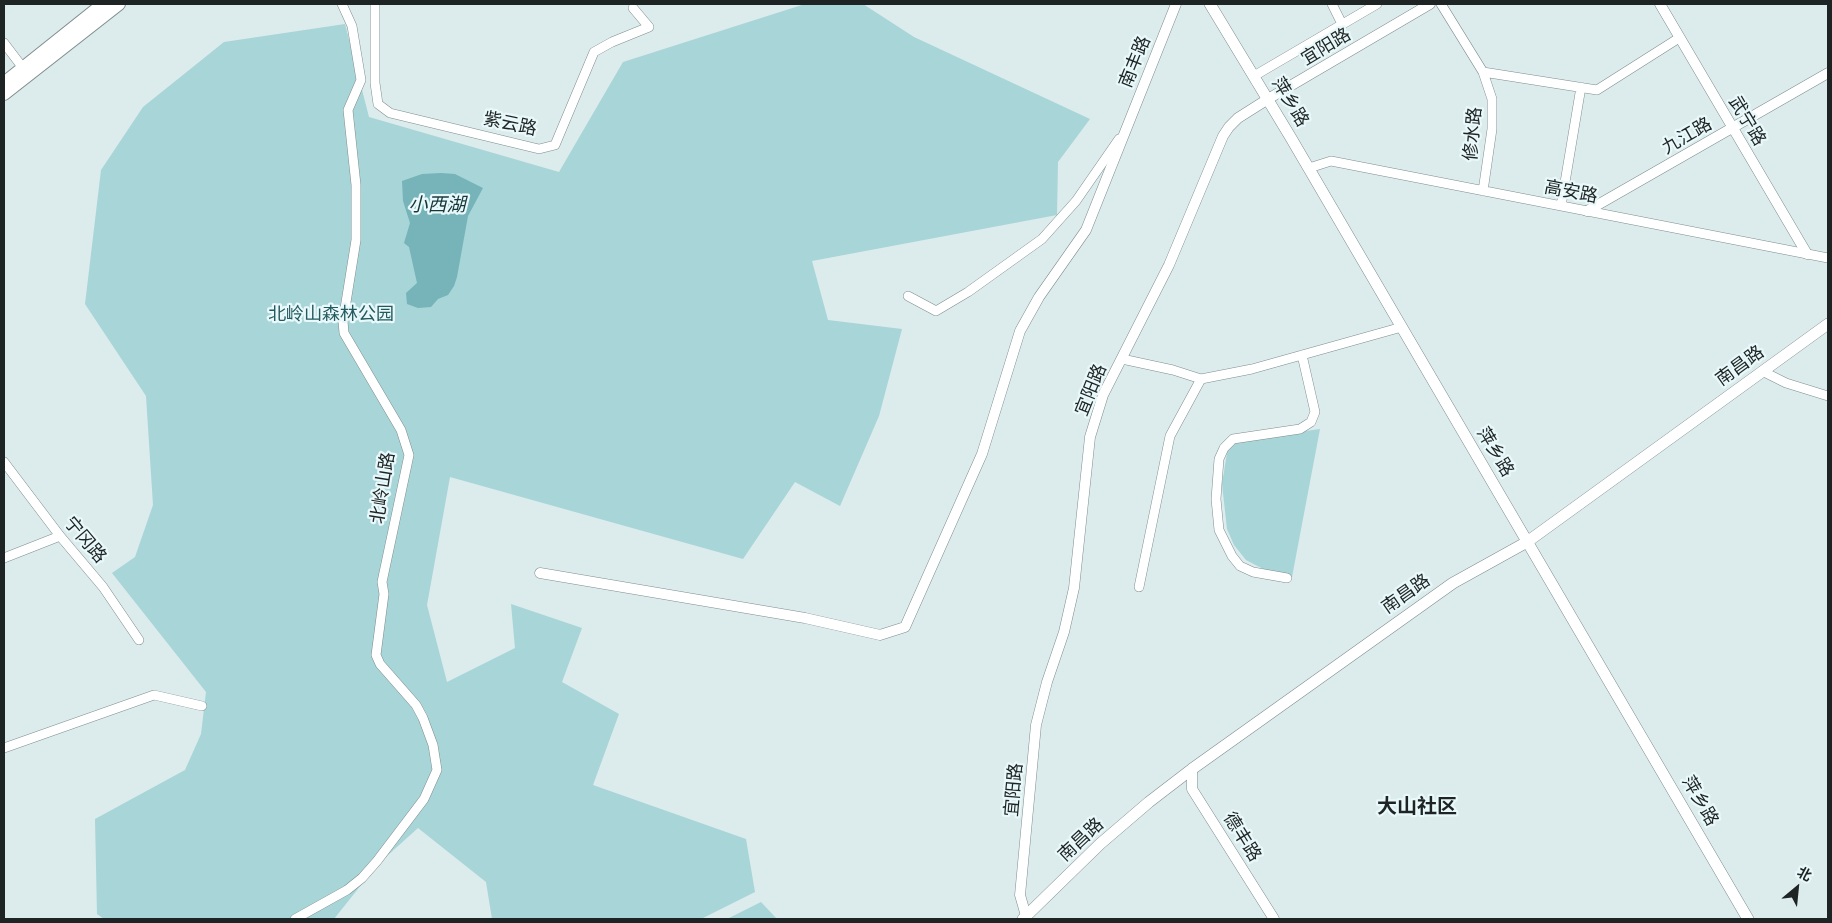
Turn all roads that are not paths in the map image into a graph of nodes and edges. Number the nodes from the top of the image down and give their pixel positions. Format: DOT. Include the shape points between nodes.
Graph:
graph roads {
  1 [pos="103,4"];
  2 [pos="119,4"];
  3 [pos="342,4"];
  4 [pos="375,4"];
  5 [pos="1176,4"];
  6 [pos="1210,4"];
  7 [pos="1332,4"];
  8 [pos="1377,4"];
  9 [pos="1430,4"];
  10 [pos="1440,4"];
  11 [pos="1660,4"];
  12 [pos="633,8"];
  13 [pos="1342,24"];
  14 [pos="1679,38"];
  15 [pos="4,44"];
  16 [pos="23,68"];
  17 [pos="1483,72"];
  18 [pos="1828,73"];
  19 [pos="1254,76"];
  20 [pos="4,83"];
  21 [pos="1581,87"];
  22 [pos="4,94"];
  23 [pos="1268,99"];
  24 [pos="1733,128"];
  25 [pos="1123,133"];
  26 [pos="1309,168"];
  27 [pos="1483,191"];
  28 [pos="1561,206"];
  29 [pos="1587,211"];
  30 [pos="1807,254"];
  31 [pos="1828,258"];
  32 [pos="908,296"];
  33 [pos="1828,324"];
  34 [pos="1402,327"];
  35 [pos="1302,355"];
  36 [pos="1122,358"];
  37 [pos="1762,372"];
  38 [pos="1201,379"];
  39 [pos="1828,396"];
  40 [pos="4,462"];
  41 [pos="60,536"];
  42 [pos="1527,542"];
  43 [pos="4,558"];
  44 [pos="540,573"];
  45 [pos="1287,578"];
  46 [pos="1139,587"];
  47 [pos="140,640"];
  48 [pos="202,706"];
  49 [pos="4,748"];
  50 [pos="1192,769"];
  51 [pos="1025,918"];
  52 [pos="295,919"];
  53 [pos="1274,919"];
  54 [pos="1746,919"];
  1 -- 16 [label="main road"];
  2 -- 22 [label="main road"];
  3 -- 52 [label="street, 北岭山路" via="352,26 361,80 348,110 356,185 356,240 343,321 344,333 400,430 408,454 382,582 384,594 376,655 423,718 433,745 437,770 424,800 362,878"];
  4 -- 12 [label="street, 紫云路" via="378,104 390,113 539,149 555,144 594,52 649,27"];
  5 -- 25 [label="street, 南丰路"];
  6 -- 19 [label="main road, 萍乡路"];
  7 -- 13 [label="street"];
  8 -- 13 [label="street"];
  9 -- 23 [label="street, 宜阳路"];
  10 -- 17 [label="street, 修水路"];
  11 -- 14 [label="street, 武宁路"];
  13 -- 19 [label="street"];
  14 -- 21 [label="street" via="1597,90"];
  14 -- 24 [label="street, 武宁路"];
  15 -- 16 [label="street"];
  16 -- 20 [label="main road"];
  17 -- 21 [label="street"];
  17 -- 27 [label="street, 修水路" via="1492,99 1492,129"];
  18 -- 24 [label="street, 九江路"];
  19 -- 23 [label="main road, 萍乡路"];
  21 -- 28 [label="street"];
  23 -- 26 [label="main road, 萍乡路"];
  23 -- 36 [label="street, 宜阳路" via="1238,118 1224,136 1169,265"];
  24 -- 29 [label="street, 九江路"];
  24 -- 30 [label="street, 武宁路"];
  25 -- 32 [label="street" via="1076,201 1042,239 936,311"];
  25 -- 44 [label="street, 南丰路" via="1086,230 1039,296 1020,331 982,454 905,627 880,635 805,618"];
  26 -- 27 [label="street, 高安路" via="1331,161"];
  26 -- 34 [label="main road, 萍乡路"];
  27 -- 28 [label="street, 高安路"];
  28 -- 29 [label="street, 高安路"];
  29 -- 30 [label="street, 高安路"];
  30 -- 31 [label="street, 高安路"];
  33 -- 37 [label="main road, 南昌路"];
  34 -- 35 [label="street"];
  34 -- 42 [label="main road, 萍乡路"];
  35 -- 38 [label="street"];
  35 -- 45 [label="street" via="1315,412 1311,422 1300,429 1233,439 1219,459 1216,499 1219,530 1240,566 1253,572"];
  36 -- 38 [label="street"];
  36 -- 51 [label="street, 宜阳路" via="1104,395 1090,437 1074,588 1036,725 1020,895"];
  37 -- 39 [label="street"];
  37 -- 42 [label="main road, 南昌路"];
  38 -- 46 [label="street" via="1170,436"];
  40 -- 41 [label="street, 宁冈路"];
  41 -- 43 [label="street"];
  41 -- 47 [label="street, 宁冈路" via="103,587"];
  42 -- 50 [label="main road, 南昌路" via="1453,583"];
  42 -- 54 [label="main road, 萍乡路"];
  48 -- 49 [label="street" via="154,695"];
  50 -- 51 [label="main road, 南昌路" via="1100,844"];
  50 -- 53 [label="street, 德丰路" via="1192,789"];
}
